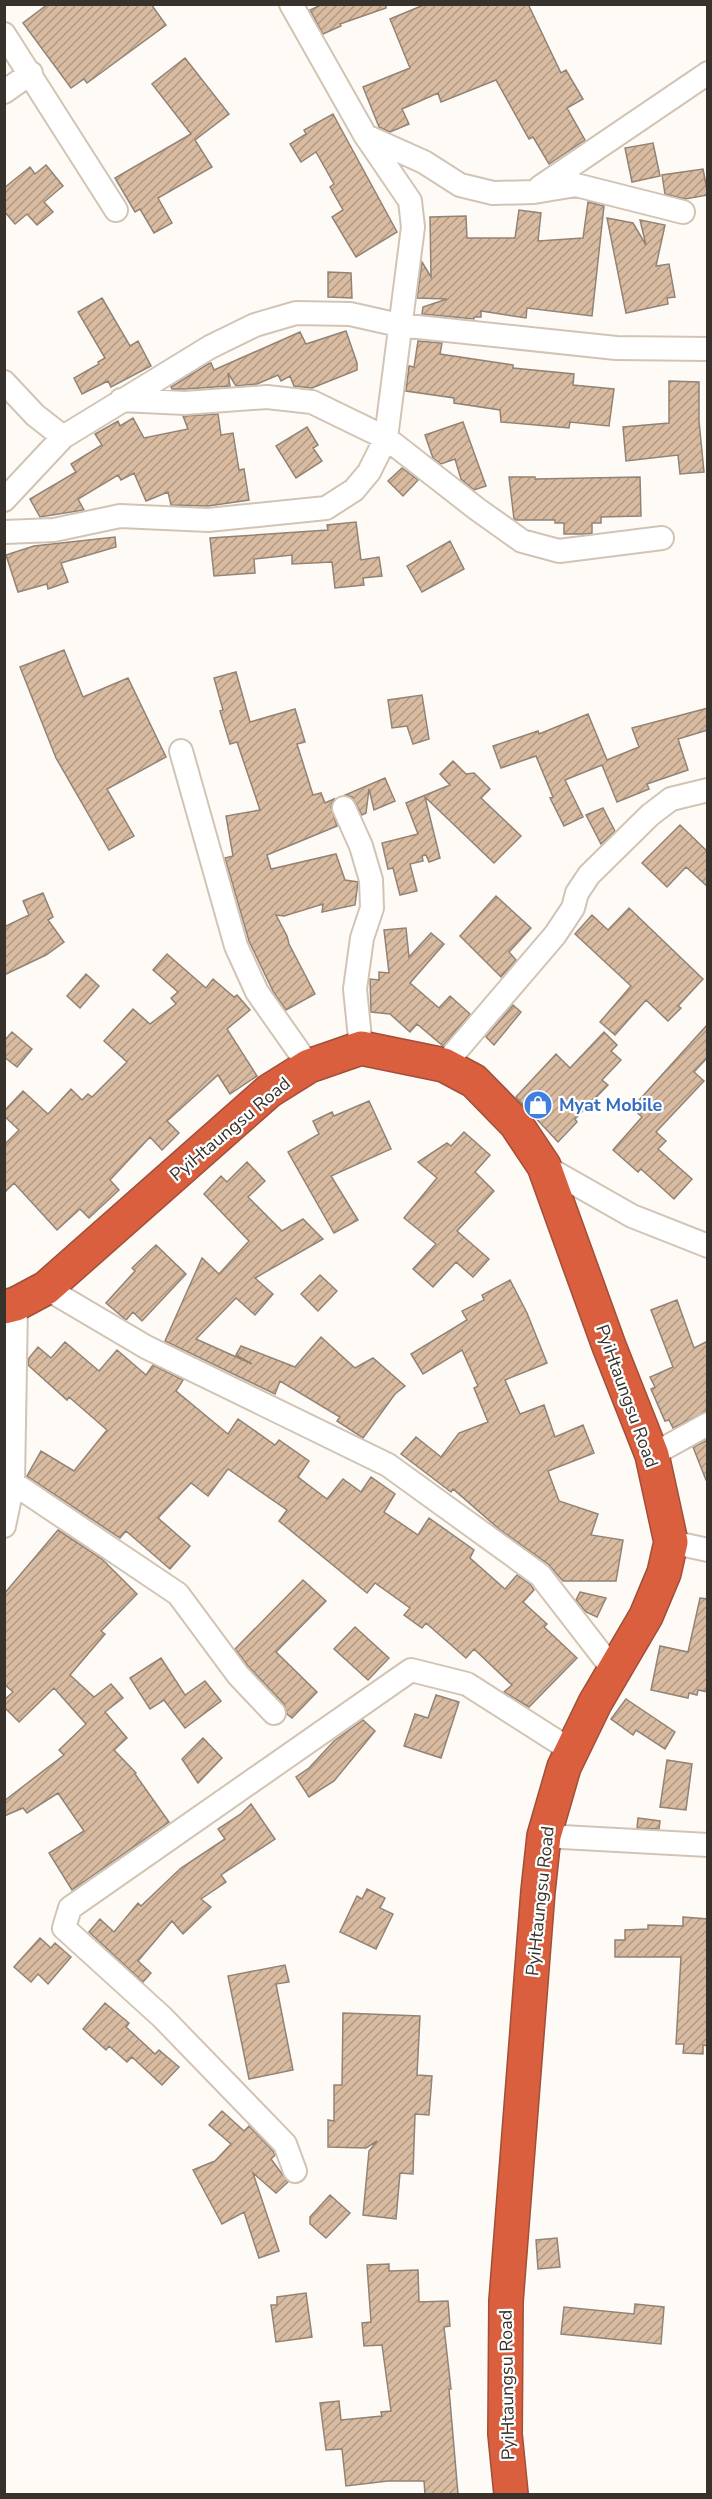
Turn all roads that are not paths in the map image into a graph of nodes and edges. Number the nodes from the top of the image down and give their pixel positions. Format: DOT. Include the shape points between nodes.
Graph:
graph roads {
  1 [pos="291,4"];
  2 [pos="4,34"];
  3 [pos="31,73"];
  4 [pos="708,73"];
  5 [pos="4,92"];
  6 [pos="365,135"];
  7 [pos="534,192"];
  8 [pos="116,210"];
  9 [pos="683,212"];
  10 [pos="399,325"];
  11 [pos="708,349"];
  12 [pos="4,381"];
  13 [pos="121,400"];
  14 [pos="63,437"];
  15 [pos="386,438"];
  16 [pos="4,500"];
  17 [pos="4,532"];
  18 [pos="662,538"];
  19 [pos="181,751"];
  20 [pos="708,790"];
  21 [pos="344,808"];
  22 [pos="361,1048"];
  23 [pos="444,1065"];
  24 [pos="309,1066"];
  25 [pos="544,1166"];
  26 [pos="708,1246"];
  27 [pos="46,1288"];
  28 [pos="10,1305"];
  29 [pos="708,1424"];
  30 [pos="652,1455"];
  31 [pos="13,1483"];
  32 [pos="4,1526"];
  33 [pos="671,1542"];
  34 [pos="708,1550"];
  35 [pos="615,1672"];
  36 [pos="274,1713"];
  37 [pos="572,1751"];
  38 [pos="544,1836"];
  39 [pos="708,1845"];
  40 [pos="296,2170"];
  41 [pos="511,2494"];
  1 -- 6 [label="street"];
  2 -- 3 [label="street"];
  3 -- 5 [label="street"];
  3 -- 8 [label="street"];
  4 -- 7 [label="street"];
  6 -- 7 [label="street" via="424,162 460,185 493,193"];
  6 -- 10 [label="street" via="410,201 413,227"];
  7 -- 9 [label="street" via="576,185"];
  10 -- 11 [label="street" via="616,348"];
  10 -- 13 [label="street" via="350,314 296,313 210,347"];
  10 -- 15 [label="street"];
  12 -- 14 [label="street" via="35,415"];
  13 -- 14 [label="street"];
  13 -- 15 [label="street" via="185,403 267,398 312,402"];
  14 -- 16 [label="street"];
  15 -- 17 [label="street" via="369,472 354,490 326,508 208,520 120,516 54,530"];
  15 -- 18 [label="street" via="522,541 559,550"];
  19 -- 24 [label="street" via="236,946 257,992"];
  20 -- 23 [label="street" via="664,804 589,875 555,935"];
  21 -- 22 [label="street" via="371,880 372,908 362,938 355,989"];
  22 -- 23 [label="highway, PyiHtaungsu Road"];
  22 -- 24 [label="highway, PyiHtaungsu Road"];
  23 -- 25 [label="highway, PyiHtaungsu Road" via="474,1081 516,1124"];
  24 -- 27 [label="highway, PyiHtaungsu Road" via="269,1091"];
  25 -- 26 [label="street" via="632,1216"];
  25 -- 30 [label="highway, PyiHtaungsu Road"];
  27 -- 28 [label="highway, PyiHtaungsu Road"];
  27 -- 35 [label="street" via="146,1347 388,1465 540,1575"];
  28 -- 31 [label="street"];
  29 -- 30 [label="street"];
  30 -- 33 [label="highway, PyiHtaungsu Road"];
  31 -- 32 [label="street"];
  31 -- 36 [label="street" via="178,1594 238,1675"];
  33 -- 34 [label="street"];
  33 -- 35 [label="highway, PyiHtaungsu Road" via="664,1573 646,1616"];
  35 -- 37 [label="highway, PyiHtaungsu Road"];
  37 -- 38 [label="highway, PyiHtaungsu Road"];
  37 -- 40 [label="street" via="467,1684 411,1670 70,1908 64,1928 162,2018 285,2144"];
  38 -- 39 [label="street"];
  38 -- 41 [label="highway, PyiHtaungsu Road" via="506,2301 505,2434"];
}
